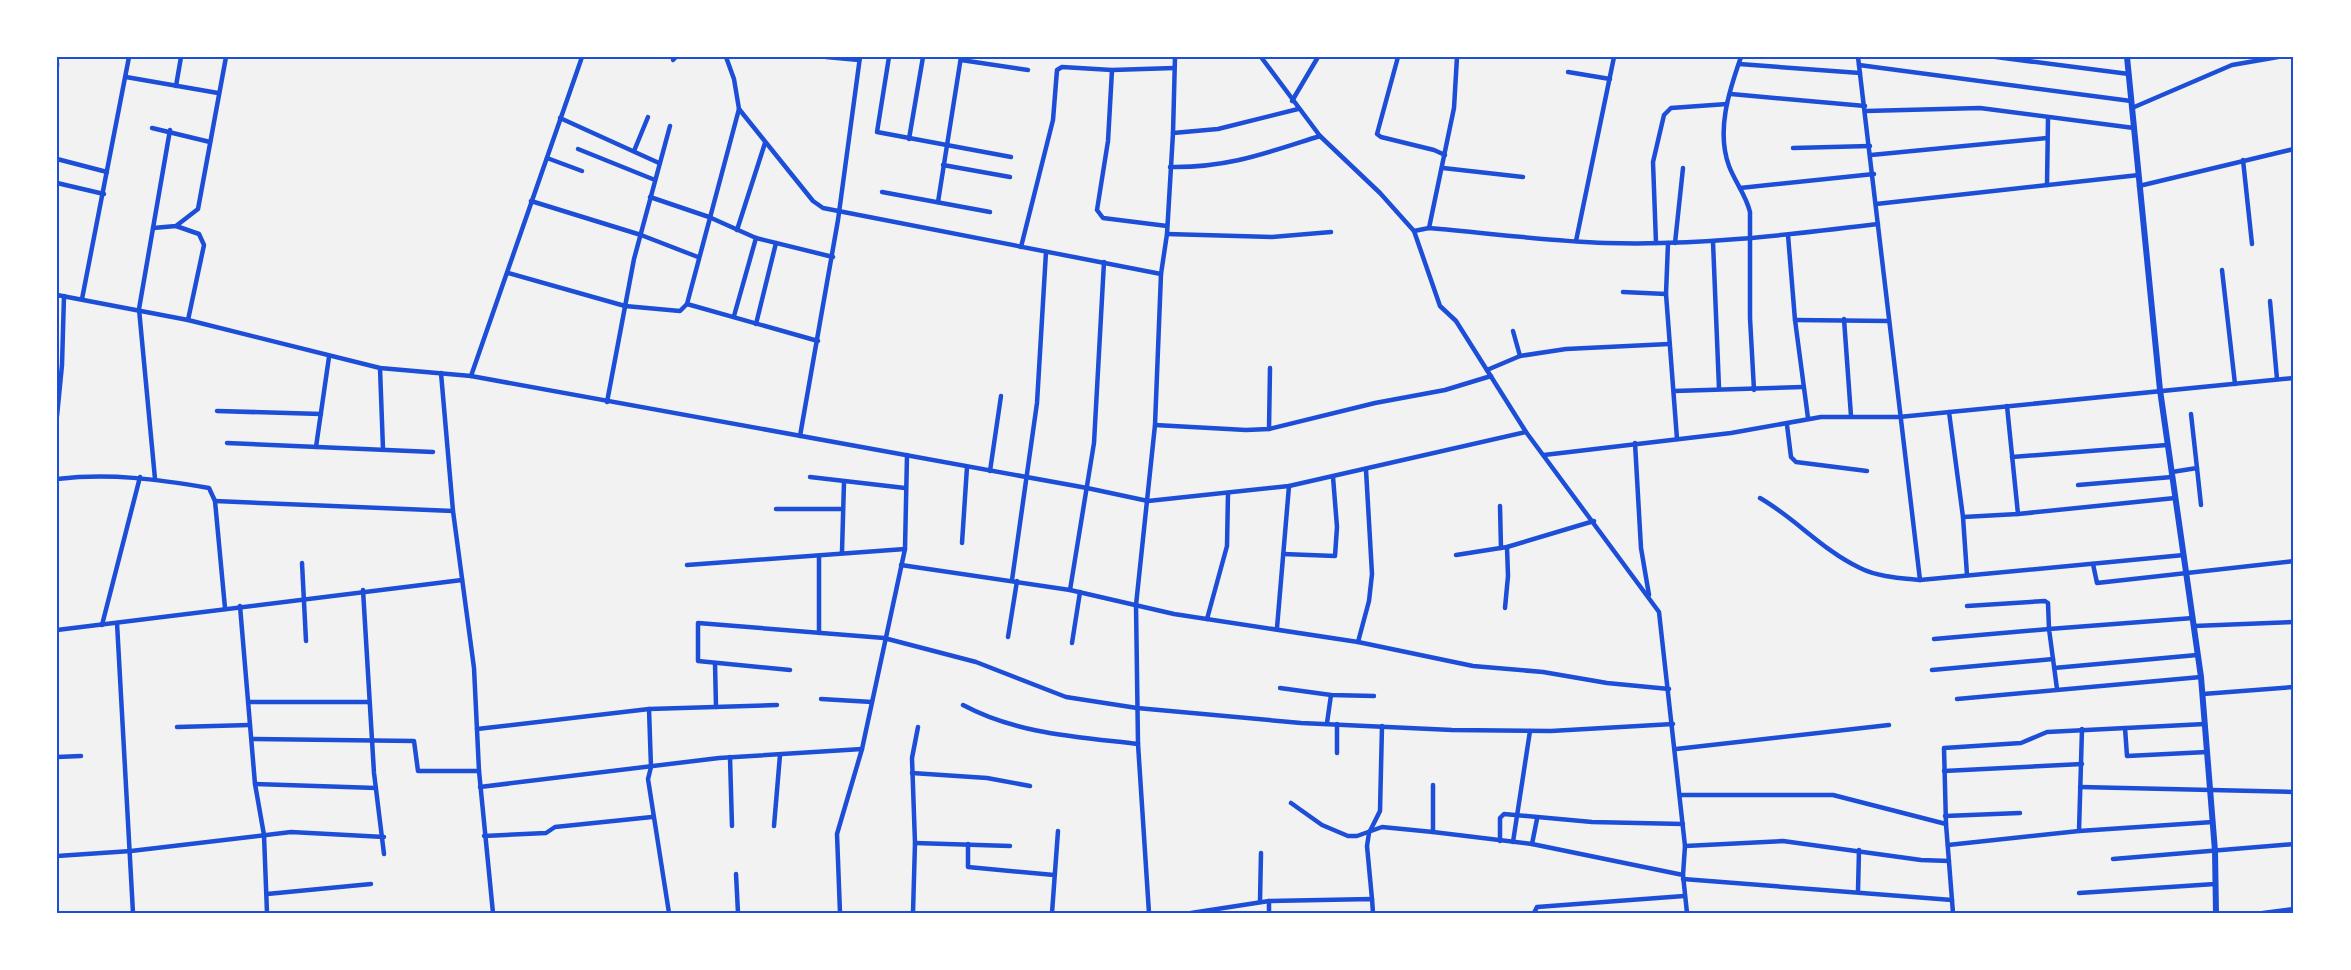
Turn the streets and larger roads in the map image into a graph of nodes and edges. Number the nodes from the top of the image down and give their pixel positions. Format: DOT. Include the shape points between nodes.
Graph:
graph roads {
  1 [pos="129,57"];
  2 [pos="182,57"];
  3 [pos="226,57"];
  4 [pos="582,57"];
  5 [pos="726,57"];
  6 [pos="826,57"];
  7 [pos="889,57"];
  8 [pos="923,57"];
  9 [pos="1175,57"];
  10 [pos="1261,57"];
  11 [pos="1318,57"];
  12 [pos="1398,57"];
  13 [pos="1457,57"];
  14 [pos="1614,57"];
  15 [pos="1741,57"];
  16 [pos="1858,57"];
  17 [pos="1996,57"];
  18 [pos="2127,57"];
  19 [pos="2278,57"];
  20 [pos="961,58"];
  21 [pos="860,59"];
  22 [pos="1738,64"];
  23 [pos="1859,65"];
  24 [pos="1174,68"];
  25 [pos="1028,70"];
  26 [pos="1112,70"];
  27 [pos="1568,72"];
  28 [pos="1860,74"];
  29 [pos="2128,74"];
  30 [pos="126,77"];
  31 [pos="1610,79"];
  32 [pos="176,86"];
  33 [pos="218,93"];
  34 [pos="1731,94"];
  35 [pos="1293,101"];
  36 [pos="1727,104"];
  37 [pos="2132,105"];
  38 [pos="1865,108"];
  39 [pos="739,109"];
  40 [pos="1298,109"];
  41 [pos="648,117"];
  42 [pos="560,118"];
  43 [pos="2048,119"];
  44 [pos="670,126"];
  45 [pos="152,128"];
  46 [pos="2134,128"];
  47 [pos="170,130"];
  48 [pos="1173,133"];
  49 [pos="1320,136"];
  50 [pos="2047,138"];
  51 [pos="909,139"];
  52 [pos="210,142"];
  53 [pos="765,143"];
  54 [pos="946,146"];
  55 [pos="1869,146"];
  56 [pos="1793,148"];
  57 [pos="578,149"];
  58 [pos="2294,150"];
  59 [pos="634,151"];
  60 [pos="1445,155"];
  61 [pos="1871,155"];
  62 [pos="1011,157"];
  63 [pos="547,158"];
  64 [pos="57,159"];
  65 [pos="2242,160"];
  66 [pos="659,163"];
  67 [pos="943,165"];
  68 [pos="1170,167"];
  69 [pos="1443,168"];
  70 [pos="1683,168"];
  71 [pos="582,171"];
  72 [pos="107,172"];
  73 [pos="1874,174"];
  74 [pos="2139,175"];
  75 [pos="1010,177"];
  76 [pos="1523,177"];
  77 [pos="655,180"];
  78 [pos="57,183"];
  79 [pos="2048,185"];
  80 [pos="2139,186"];
  81 [pos="1740,188"];
  82 [pos="882,192"];
  83 [pos="104,194"];
  84 [pos="650,197"];
  85 [pos="531,201"];
  86 [pos="938,202"];
  87 [pos="1876,204"];
  88 [pos="838,212"];
  89 [pos="990,212"];
  90 [pos="709,218"];
  91 [pos="1878,224"];
  92 [pos="176,226"];
  93 [pos="1167,226"];
  94 [pos="153,228"];
  95 [pos="1429,228"];
  96 [pos="737,230"];
  97 [pos="1414,231"];
  98 [pos="1330,232"];
  99 [pos="1167,234"];
  100 [pos="641,235"];
  101 [pos="1788,235"];
  102 [pos="756,238"];
  103 [pos="1749,239"];
  104 [pos="1576,241"];
  105 [pos="1713,242"];
  106 [pos="776,243"];
  107 [pos="1656,243"];
  108 [pos="1668,243"];
  109 [pos="1675,243"];
  110 [pos="2252,244"];
  111 [pos="1021,248"];
  112 [pos="1046,252"];
  113 [pos="698,257"];
  114 [pos="832,257"];
  115 [pos="1104,262"];
  116 [pos="2222,270"];
  117 [pos="508,273"];
  118 [pos="1161,274"];
  119 [pos="1623,292"];
  120 [pos="1666,294"];
  121 [pos="57,295"];
  122 [pos="64,296"];
  123 [pos="82,299"];
  124 [pos="2270,301"];
  125 [pos="687,304"];
  126 [pos="625,306"];
  127 [pos="139,309"];
  128 [pos="734,316"];
  129 [pos="1844,319"];
  130 [pos="188,320"];
  131 [pos="1795,320"];
  132 [pos="1889,321"];
  133 [pos="756,324"];
  134 [pos="1513,331"];
  135 [pos="818,341"];
  136 [pos="1669,344"];
  137 [pos="1520,356"];
  138 [pos="329,357"];
  139 [pos="60,364"];
  140 [pos="380,368"];
  141 [pos="1270,368"];
  142 [pos="1487,370"];
  143 [pos="441,374"];
  144 [pos="471,376"];
  145 [pos="1491,376"];
  146 [pos="2294,378"];
  147 [pos="2277,379"];
  148 [pos="2235,384"];
  149 [pos="1803,387"];
  150 [pos="1719,388"];
  151 [pos="1754,390"];
  152 [pos="2160,390"];
  153 [pos="1674,391"];
  154 [pos="1001,396"];
  155 [pos="608,402"];
  156 [pos="2007,406"];
  157 [pos="217,411"];
  158 [pos="1948,412"];
  159 [pos="321,414"];
  160 [pos="2191,414"];
  161 [pos="57,416"];
  162 [pos="1851,416"];
  163 [pos="1899,417"];
  164 [pos="1808,418"];
  165 [pos="1787,424"];
  166 [pos="1155,425"];
  167 [pos="1269,429"];
  168 [pos="1526,432"];
  169 [pos="800,436"];
  170 [pos="1677,439"];
  171 [pos="227,443"];
  172 [pos="1635,443"];
  173 [pos="2168,445"];
  174 [pos="316,447"];
  175 [pos="383,449"];
  176 [pos="433,452"];
  177 [pos="907,455"];
  178 [pos="1544,455"];
  179 [pos="2012,458"];
  180 [pos="967,467"];
  181 [pos="2197,468"];
  182 [pos="1366,470"];
  183 [pos="990,471"];
  184 [pos="1867,471"];
  185 [pos="2172,474"];
  186 [pos="140,477"];
  187 [pos="810,477"];
  188 [pos="1334,477"];
  189 [pos="57,479"];
  190 [pos="155,479"];
  191 [pos="1028,479"];
  192 [pos="844,482"];
  193 [pos="2078,485"];
  194 [pos="1289,486"];
  195 [pos="905,488"];
  196 [pos="1087,488"];
  197 [pos="1228,493"];
  198 [pos="1760,498"];
  199 [pos="2175,498"];
  200 [pos="215,501"];
  201 [pos="1148,501"];
  202 [pos="2201,505"];
  203 [pos="1500,506"];
  204 [pos="776,509"];
  205 [pos="841,509"];
  206 [pos="453,512"];
  207 [pos="2018,514"];
  208 [pos="1963,517"];
  209 [pos="1594,521"];
  210 [pos="962,543"];
  211 [pos="1507,547"];
  212 [pos="1501,548"];
  213 [pos="905,549"];
  214 [pos="842,552"];
  215 [pos="1283,554"];
  216 [pos="1456,555"];
  217 [pos="2184,555"];
  218 [pos="819,556"];
  219 [pos="2294,561"];
  220 [pos="302,563"];
  221 [pos="2093,564"];
  222 [pos="687,565"];
  223 [pos="901,565"];
  224 [pos="2187,571"];
  225 [pos="1967,575"];
  226 [pos="462,579"];
  227 [pos="1920,580"];
  228 [pos="1015,581"];
  229 [pos="363,590"];
  230 [pos="1070,590"];
  231 [pos="1080,592"];
  232 [pos="1649,597"];
  233 [pos="302,599"];
  234 [pos="1136,605"];
  235 [pos="240,606"];
  236 [pos="1967,606"];
  237 [pos="225,608"];
  238 [pos="1504,609"];
  239 [pos="2193,618"];
  240 [pos="1207,619"];
  241 [pos="2294,622"];
  242 [pos="117,623"];
  243 [pos="102,625"];
  244 [pos="2194,626"];
  245 [pos="1277,628"];
  246 [pos="2049,629"];
  247 [pos="57,630"];
  248 [pos="819,633"];
  249 [pos="1008,637"];
  250 [pos="884,638"];
  251 [pos="1934,639"];
  252 [pos="306,641"];
  253 [pos="1358,642"];
  254 [pos="1072,643"];
  255 [pos="2197,655"];
  256 [pos="2053,659"];
  257 [pos="715,663"];
  258 [pos="2054,668"];
  259 [pos="790,670"];
  260 [pos="1932,670"];
  261 [pos="2201,677"];
  262 [pos="1280,687"];
  263 [pos="2294,687"];
  264 [pos="1670,689"];
  265 [pos="2057,690"];
  266 [pos="2203,694"];
  267 [pos="1331,695"];
  268 [pos="1374,696"];
  269 [pos="820,699"];
  270 [pos="1957,699"];
  271 [pos="250,702"];
  272 [pos="369,702"];
  273 [pos="872,702"];
  274 [pos="777,705"];
  275 [pos="963,705"];
  276 [pos="716,707"];
  277 [pos="1137,708"];
  278 [pos="650,709"];
  279 [pos="1327,723"];
  280 [pos="1336,724"];
  281 [pos="1673,724"];
  282 [pos="2205,724"];
  283 [pos="250,725"];
  284 [pos="1889,725"];
  285 [pos="1382,726"];
  286 [pos="177,727"];
  287 [pos="918,728"];
  288 [pos="2125,728"];
  289 [pos="477,729"];
  290 [pos="2082,729"];
  291 [pos="1530,731"];
  292 [pos="253,739"];
  293 [pos="371,741"];
  294 [pos="1138,744"];
  295 [pos="862,749"];
  296 [pos="1676,749"];
  297 [pos="1336,753"];
  298 [pos="2207,753"];
  299 [pos="780,755"];
  300 [pos="81,756"];
  301 [pos="57,757"];
  302 [pos="730,757"];
  303 [pos="2082,764"];
  304 [pos="651,767"];
  305 [pos="479,771"];
  306 [pos="1944,771"];
  307 [pos="912,773"];
  308 [pos="255,784"];
  309 [pos="1433,784"];
  310 [pos="1030,786"];
  311 [pos="480,787"];
  312 [pos="2080,787"];
  313 [pos="376,788"];
  314 [pos="2210,791"];
  315 [pos="2294,792"];
  316 [pos="1680,795"];
  317 [pos="1291,803"];
  318 [pos="2020,813"];
  319 [pos="1518,816"];
  320 [pos="1946,816"];
  321 [pos="652,817"];
  322 [pos="1537,819"];
  323 [pos="2213,822"];
  324 [pos="1683,824"];
  325 [pos="1946,824"];
  326 [pos="732,826"];
  327 [pos="774,826"];
  328 [pos="1058,831"];
  329 [pos="2079,831"];
  330 [pos="1433,832"];
  331 [pos="1369,833"];
  332 [pos="264,835"];
  333 [pos="484,836"];
  334 [pos="384,837"];
  335 [pos="1500,841"];
  336 [pos="1513,842"];
  337 [pos="915,843"];
  338 [pos="968,844"];
  339 [pos="1532,844"];
  340 [pos="2294,844"];
  341 [pos="1948,845"];
  342 [pos="1010,846"];
  343 [pos="1685,846"];
  344 [pos="1859,850"];
  345 [pos="131,851"];
  346 [pos="2215,851"];
  347 [pos="1261,853"];
  348 [pos="384,854"];
  349 [pos="57,856"];
  350 [pos="2113,859"];
  351 [pos="1949,861"];
  352 [pos="736,874"];
  353 [pos="1054,875"];
  354 [pos="1683,877"];
  355 [pos="371,884"];
  356 [pos="2216,884"];
  357 [pos="1858,891"];
  358 [pos="2079,893"];
  359 [pos="267,894"];
  360 [pos="1684,896"];
  361 [pos="1372,899"];
  362 [pos="1952,900"];
  363 [pos="1269,901"];
  364 [pos="1260,902"];
  365 [pos="2294,909"];
  366 [pos="2283,912"];
  367 [pos="133,913"];
  368 [pos="267,913"];
  369 [pos="493,913"];
  370 [pos="669,913"];
  371 [pos="738,913"];
  372 [pos="840,913"];
  373 [pos="913,913"];
  374 [pos="1052,913"];
  375 [pos="1149,913"];
  376 [pos="1191,913"];
  377 [pos="1269,913"];
  378 [pos="1373,913"];
  379 [pos="1534,913"];
  380 [pos="1687,913"];
  381 [pos="1953,913"];
  382 [pos="2216,913"];
  383 [pos="2263,913"];
  1 -- 30 [label="street"];
  2 -- 32 [label="street"];
  3 -- 33 [label="street"];
  4 -- 42 [label="street"];
  5 -- 39 [label="street"];
  6 -- 21 [label="street"];
  7 -- 51 [label="street" via="877,132"];
  8 -- 51 [label="street"];
  9 -- 24 [label="street"];
  10 -- 35 [label="street"];
  11 -- 35 [label="street"];
  12 -- 60 [label="street" via="1377,134"];
  13 -- 60 [label="street" via="1454,108"];
  14 -- 31 [label="street"];
  15 -- 22 [label="street"];
  16 -- 23 [label="street"];
  17 -- 29 [label="street"];
  18 -- 29 [label="street"];
  19 -- 37 [label="street" via="2232,65"];
  20 -- 25 [label="street"];
  20 -- 54 [label="street"];
  21 -- 88 [label="street"];
  22 -- 28 [label="street"];
  22 -- 34 [label="street"];
  23 -- 28 [label="street"];
  23 -- 37 [label="street"];
  24 -- 26 [label="street"];
  24 -- 48 [label="street"];
  26 -- 93 [label="street" via="1108,141 1098,210 1103,218"];
  26 -- 111 [label="street" via="1057,70 1053,120"];
  27 -- 31 [label="street"];
  28 -- 38 [label="street"];
  29 -- 37 [label="street"];
  30 -- 32 [label="street"];
  30 -- 72 [label="street"];
  31 -- 104 [label="street"];
  32 -- 33 [label="street"];
  33 -- 52 [label="street"];
  34 -- 36 [label="street"];
  34 -- 38 [label="street"];
  35 -- 40 [label="street"];
  36 -- 81 [label="street" via="1725,148 1728,165"];
  36 -- 107 [label="street" via="1671,108 1664,115 1653,162"];
  37 -- 46 [label="street"];
  38 -- 43 [label="street" via="1980,108"];
  38 -- 55 [label="street"];
  39 -- 53 [label="street"];
  39 -- 90 [label="street"];
  40 -- 48 [label="street" via="1218,129"];
  40 -- 49 [label="street"];
  41 -- 59 [label="street"];
  42 -- 59 [label="street"];
  42 -- 63 [label="street"];
  43 -- 46 [label="street"];
  43 -- 50 [label="street"];
  44 -- 66 [label="street"];
  45 -- 47 [label="street"];
  46 -- 74 [label="street"];
  47 -- 52 [label="street"];
  47 -- 94 [label="street"];
  48 -- 68 [label="street"];
  49 -- 68 [label="street" via="1220,166"];
  49 -- 97 [label="street"];
  50 -- 61 [label="street"];
  50 -- 79 [label="street"];
  51 -- 54 [label="street"];
  52 -- 92 [label="street" via="198,209"];
  53 -- 88 [label="street" via="813,201"];
  53 -- 96 [label="street"];
  54 -- 62 [label="street"];
  54 -- 67 [label="street"];
  55 -- 56 [label="street"];
  55 -- 61 [label="street"];
  57 -- 77 [label="street"];
  58 -- 65 [label="street"];
  59 -- 66 [label="street"];
  60 -- 69 [label="street"];
  61 -- 73 [label="street"];
  63 -- 71 [label="street"];
  63 -- 85 [label="street"];
  64 -- 72 [label="street"];
  65 -- 80 [label="street"];
  65 -- 110 [label="street"];
  66 -- 77 [label="street"];
  67 -- 75 [label="street"];
  67 -- 86 [label="street"];
  68 -- 93 [label="street"];
  69 -- 76 [label="street"];
  69 -- 95 [label="street"];
  70 -- 109 [label="street"];
  72 -- 83 [label="street"];
  73 -- 81 [label="street"];
  73 -- 87 [label="street"];
  74 -- 79 [label="street"];
  74 -- 80 [label="street"];
  77 -- 84 [label="street"];
  78 -- 83 [label="street"];
  79 -- 87 [label="street"];
  80 -- 152 [label="street"];
  81 -- 103 [label="street" via="1750,212"];
  82 -- 86 [label="street"];
  83 -- 123 [label="street"];
  84 -- 90 [label="street"];
  84 -- 100 [label="street"];
  85 -- 100 [label="street"];
  85 -- 117 [label="street"];
  86 -- 89 [label="street"];
  87 -- 91 [label="street"];
  88 -- 111 [label="street"];
  88 -- 114 [label="street"];
  90 -- 96 [label="street"];
  90 -- 113 [label="street"];
  91 -- 101 [label="street"];
  91 -- 132 [label="street"];
  92 -- 94 [label="street"];
  92 -- 130 [label="street" via="199,234 204,245"];
  93 -- 99 [label="street"];
  94 -- 127 [label="street"];
  95 -- 97 [label="street"];
  95 -- 104 [label="street"];
  96 -- 102 [label="street"];
  97 -- 142 [label="street" via="1440,306 1456,321"];
  98 -- 99 [label="street" via="1272,237"];
  99 -- 118 [label="street"];
  100 -- 113 [label="street"];
  100 -- 126 [label="street"];
  101 -- 103 [label="street"];
  101 -- 131 [label="street"];
  102 -- 106 [label="street"];
  102 -- 128 [label="street"];
  103 -- 105 [label="street"];
  103 -- 151 [label="street"];
  104 -- 107 [label="street"];
  105 -- 109 [label="street"];
  105 -- 150 [label="street"];
  106 -- 114 [label="street"];
  106 -- 133 [label="street"];
  107 -- 108 [label="street"];
  108 -- 109 [label="street"];
  108 -- 120 [label="street"];
  111 -- 112 [label="street"];
  112 -- 115 [label="street"];
  112 -- 191 [label="street"];
  113 -- 125 [label="street"];
  114 -- 135 [label="street"];
  115 -- 118 [label="street"];
  115 -- 196 [label="street" via="1095,422"];
  116 -- 148 [label="street"];
  117 -- 126 [label="street"];
  117 -- 144 [label="street"];
  118 -- 166 [label="street"];
  119 -- 120 [label="street"];
  120 -- 136 [label="street"];
  121 -- 122 [label="street"];
  122 -- 123 [label="street"];
  122 -- 139 [label="street"];
  123 -- 127 [label="street"];
  124 -- 147 [label="street"];
  125 -- 126 [label="street" via="680,311"];
  125 -- 128 [label="street"];
  126 -- 155 [label="street"];
  127 -- 130 [label="street"];
  127 -- 190 [label="street"];
  128 -- 133 [label="street"];
  129 -- 131 [label="street"];
  129 -- 132 [label="street"];
  129 -- 162 [label="street"];
  130 -- 138 [label="street"];
  131 -- 149 [label="street"];
  132 -- 163 [label="street"];
  133 -- 135 [label="street"];
  134 -- 137 [label="street"];
  135 -- 169 [label="street"];
  136 -- 137 [label="street" via="1566,349"];
  136 -- 153 [label="street"];
  137 -- 142 [label="street"];
  138 -- 140 [label="street"];
  138 -- 159 [label="street"];
  139 -- 161 [label="street"];
  140 -- 143 [label="street"];
  140 -- 175 [label="street"];
  141 -- 167 [label="street"];
  142 -- 145 [label="street"];
  143 -- 144 [label="street"];
  143 -- 206 [label="street"];
  144 -- 155 [label="street"];
  145 -- 167 [label="street" via="1467,385"];
  145 -- 168 [label="street"];
  146 -- 147 [label="street"];
  147 -- 148 [label="street"];
  148 -- 152 [label="street"];
  149 -- 151 [label="street"];
  149 -- 164 [label="street"];
  150 -- 151 [label="street"];
  150 -- 153 [label="street"];
  152 -- 156 [label="street"];
  152 -- 173 [label="street"];
  153 -- 170 [label="street"];
  154 -- 183 [label="street"];
  155 -- 169 [label="street"];
  156 -- 158 [label="street"];
  156 -- 179 [label="street"];
  157 -- 159 [label="street"];
  158 -- 163 [label="street"];
  158 -- 208 [label="street"];
  159 -- 174 [label="street"];
  160 -- 181 [label="street"];
  162 -- 163 [label="street"];
  162 -- 164 [label="street"];
  163 -- 227 [label="street"];
  164 -- 165 [label="street"];
  165 -- 170 [label="street"];
  165 -- 184 [label="street" via="1791,457 1796,462"];
  166 -- 167 [label="street"];
  166 -- 201 [label="street"];
  168 -- 178 [label="street"];
  168 -- 182 [label="street"];
  169 -- 177 [label="street"];
  170 -- 172 [label="street"];
  171 -- 174 [label="street"];
  172 -- 178 [label="street"];
  172 -- 232 [label="street" via="1641,548"];
  173 -- 179 [label="street"];
  173 -- 185 [label="street"];
  174 -- 175 [label="street"];
  175 -- 176 [label="street"];
  177 -- 180 [label="street"];
  177 -- 195 [label="street"];
  178 -- 209 [label="street"];
  179 -- 207 [label="street"];
  180 -- 183 [label="street"];
  180 -- 210 [label="street"];
  181 -- 185 [label="street"];
  181 -- 202 [label="street"];
  182 -- 188 [label="street"];
  182 -- 253 [label="street" via="1372,574"];
  183 -- 191 [label="street"];
  185 -- 193 [label="street"];
  185 -- 199 [label="street"];
  186 -- 189 [label="street"];
  186 -- 190 [label="street"];
  186 -- 243 [label="street"];
  187 -- 192 [label="street"];
  188 -- 194 [label="street"];
  188 -- 215 [label="street" via="1335,556"];
  190 -- 200 [label="street" via="209,488"];
  191 -- 196 [label="street"];
  191 -- 228 [label="street"];
  192 -- 195 [label="street"];
  192 -- 205 [label="street"];
  194 -- 197 [label="street"];
  194 -- 215 [label="street"];
  195 -- 213 [label="street"];
  196 -- 201 [label="street"];
  196 -- 230 [label="street"];
  197 -- 201 [label="street"];
  197 -- 240 [label="street" via="1224,565"];
  198 -- 227 [label="street" via="1817,542 1861,569"];
  199 -- 207 [label="street"];
  199 -- 217 [label="street"];
  200 -- 206 [label="street"];
  200 -- 237 [label="street"];
  201 -- 234 [label="street"];
  203 -- 212 [label="street"];
  204 -- 205 [label="street"];
  205 -- 214 [label="street"];
  206 -- 226 [label="street"];
  207 -- 208 [label="street"];
  208 -- 225 [label="street"];
  209 -- 211 [label="street"];
  209 -- 232 [label="street"];
  211 -- 212 [label="street"];
  211 -- 238 [label="street"];
  212 -- 216 [label="street"];
  213 -- 214 [label="street"];
  213 -- 223 [label="street"];
  214 -- 218 [label="street"];
  215 -- 245 [label="street"];
  217 -- 221 [label="street"];
  217 -- 224 [label="street"];
  218 -- 222 [label="street"];
  218 -- 248 [label="street"];
  219 -- 224 [label="street"];
  220 -- 233 [label="street"];
  221 -- 224 [label="street" via="2097,583"];
  221 -- 225 [label="street"];
  223 -- 228 [label="street"];
  223 -- 250 [label="street"];
  224 -- 239 [label="street"];
  225 -- 227 [label="street"];
  226 -- 229 [label="street"];
  226 -- 289 [label="street" via="474,668"];
  228 -- 230 [label="street"];
  228 -- 249 [label="street"];
  229 -- 233 [label="street"];
  229 -- 272 [label="street"];
  230 -- 231 [label="street"];
  231 -- 234 [label="street"];
  231 -- 254 [label="street"];
  232 -- 264 [label="street" via="1659,612"];
  233 -- 235 [label="street"];
  233 -- 252 [label="street"];
  234 -- 240 [label="street"];
  234 -- 277 [label="street"];
  235 -- 237 [label="street"];
  235 -- 271 [label="street"];
  236 -- 246 [label="street" via="2045,601"];
  237 -- 242 [label="street"];
  239 -- 244 [label="street"];
  239 -- 246 [label="street"];
  240 -- 245 [label="street"];
  241 -- 244 [label="street"];
  242 -- 243 [label="street"];
  242 -- 345 [label="street"];
  243 -- 247 [label="street"];
  244 -- 255 [label="street"];
  245 -- 253 [label="street"];
  246 -- 251 [label="street"];
  246 -- 256 [label="street"];
  248 -- 250 [label="street"];
  248 -- 257 [label="street" via="699,622 697,659"];
  250 -- 273 [label="street"];
  250 -- 277 [label="street" via="976,663 1075,699"];
  253 -- 264 [label="street" via="1473,666"];
  255 -- 258 [label="street"];
  255 -- 261 [label="street"];
  256 -- 258 [label="street"];
  256 -- 260 [label="street"];
  257 -- 259 [label="street"];
  257 -- 276 [label="street"];
  258 -- 265 [label="street"];
  261 -- 265 [label="street"];
  261 -- 266 [label="street"];
  262 -- 267 [label="street"];
  263 -- 266 [label="street"];
  264 -- 281 [label="street"];
  265 -- 270 [label="street"];
  266 -- 282 [label="street"];
  267 -- 268 [label="street"];
  267 -- 279 [label="street"];
  269 -- 273 [label="street"];
  271 -- 272 [label="street"];
  271 -- 283 [label="street"];
  272 -- 293 [label="street"];
  273 -- 295 [label="street"];
  274 -- 276 [label="street"];
  275 -- 294 [label="street" via="1000,723 1052,734"];
  276 -- 278 [label="street"];
  277 -- 279 [label="street"];
  277 -- 294 [label="street"];
  278 -- 289 [label="street"];
  278 -- 304 [label="street"];
  279 -- 280 [label="street"];
  280 -- 285 [label="street"];
  280 -- 297 [label="street"];
  281 -- 291 [label="street"];
  281 -- 296 [label="street"];
  282 -- 288 [label="street"];
  282 -- 298 [label="street"];
  283 -- 286 [label="street"];
  283 -- 292 [label="street"];
  284 -- 296 [label="street"];
  285 -- 291 [label="street"];
  285 -- 331 [label="street" via="1380,812"];
  287 -- 307 [label="street"];
  288 -- 290 [label="street"];
  288 -- 298 [label="street" via="2127,756"];
  289 -- 305 [label="street"];
  290 -- 303 [label="street"];
  290 -- 306 [label="street" via="2047,732 2021,744 1944,748"];
  291 -- 319 [label="street"];
  292 -- 293 [label="street"];
  292 -- 308 [label="street"];
  293 -- 305 [label="street" via="414,741 416,769 420,771"];
  293 -- 313 [label="street"];
  294 -- 375 [label="street"];
  295 -- 299 [label="street"];
  295 -- 372 [label="street" via="837,834"];
  296 -- 316 [label="street"];
  298 -- 314 [label="street"];
  299 -- 302 [label="street"];
  299 -- 327 [label="street"];
  300 -- 301 [label="street"];
  302 -- 304 [label="street"];
  302 -- 326 [label="street"];
  303 -- 306 [label="street"];
  303 -- 312 [label="street"];
  304 -- 311 [label="street"];
  304 -- 321 [label="street" via="648,779"];
  305 -- 311 [label="street"];
  306 -- 320 [label="street"];
  307 -- 310 [label="street" via="987,778"];
  307 -- 337 [label="street"];
  308 -- 313 [label="street"];
  308 -- 332 [label="street"];
  309 -- 330 [label="street"];
  311 -- 333 [label="street"];
  312 -- 314 [label="street"];
  312 -- 329 [label="street"];
  313 -- 334 [label="street"];
  314 -- 315 [label="street"];
  314 -- 323 [label="street"];
  316 -- 324 [label="street"];
  316 -- 325 [label="street" via="1833,795"];
  317 -- 331 [label="street" via="1336,832 1357,836"];
  318 -- 320 [label="street"];
  319 -- 322 [label="street"];
  319 -- 335 [label="street" via="1502,815"];
  319 -- 336 [label="street"];
  320 -- 325 [label="street"];
  321 -- 333 [label="street"];
  321 -- 370 [label="street"];
  322 -- 324 [label="street"];
  322 -- 339 [label="street"];
  323 -- 329 [label="street"];
  323 -- 346 [label="street"];
  324 -- 343 [label="street"];
  325 -- 341 [label="street"];
  328 -- 353 [label="street"];
  329 -- 341 [label="street"];
  330 -- 331 [label="street" via="1390,827"];
  330 -- 335 [label="street"];
  331 -- 361 [label="street"];
  332 -- 334 [label="street" via="291,832"];
  332 -- 345 [label="street"];
  332 -- 359 [label="street"];
  333 -- 369 [label="street"];
  334 -- 348 [label="street"];
  335 -- 336 [label="street"];
  336 -- 339 [label="street"];
  337 -- 338 [label="street"];
  337 -- 373 [label="street"];
  338 -- 342 [label="street"];
  338 -- 353 [label="street" via="968,867"];
  339 -- 354 [label="street"];
  340 -- 346 [label="street"];
  341 -- 351 [label="street"];
  343 -- 344 [label="street" via="1783,841"];
  343 -- 354 [label="street"];
  344 -- 351 [label="street"];
  344 -- 357 [label="street"];
  345 -- 349 [label="street"];
  345 -- 367 [label="street"];
  346 -- 350 [label="street"];
  346 -- 356 [label="street"];
  347 -- 364 [label="street"];
  351 -- 362 [label="street"];
  352 -- 371 [label="street"];
  353 -- 374 [label="street"];
  354 -- 357 [label="street"];
  354 -- 360 [label="street"];
  355 -- 359 [label="street"];
  356 -- 358 [label="street"];
  356 -- 382 [label="street"];
  357 -- 362 [label="street"];
  359 -- 368 [label="street"];
  360 -- 379 [label="street" via="1537,907"];
  360 -- 380 [label="street"];
  361 -- 363 [label="street"];
  361 -- 378 [label="street"];
  362 -- 381 [label="street"];
  363 -- 364 [label="street"];
  363 -- 377 [label="street"];
  364 -- 376 [label="street"];
  365 -- 366 [label="street"];
  366 -- 383 [label="street"];
}
